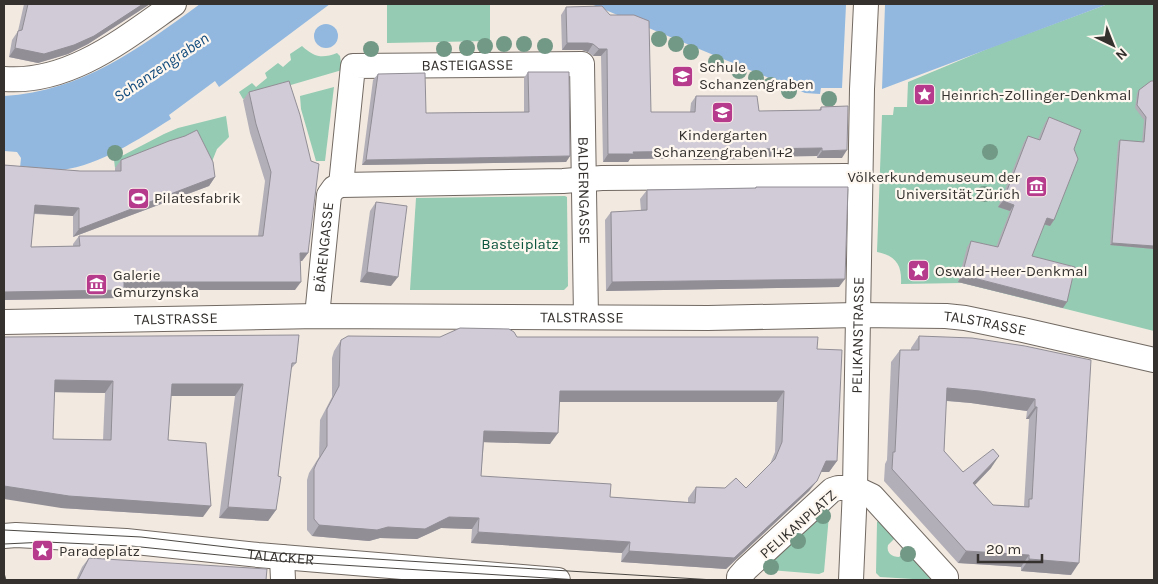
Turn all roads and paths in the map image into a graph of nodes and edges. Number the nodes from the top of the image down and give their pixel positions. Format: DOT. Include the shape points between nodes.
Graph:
graph roads {
  1 [pos="174,4"];
  2 [pos="866,4"];
  3 [pos="582,64"];
  4 [pos="353,66"];
  5 [pos="4,79"];
  6 [pos="860,178"];
  7 [pos="584,179"];
  8 [pos="341,185"];
  9 [pos="857,314"];
  10 [pos="317,316"];
  11 [pos="586,317"];
  12 [pos="4,322"];
  13 [pos="1154,360"];
  14 [pos="855,488"];
  15 [pos="4,536"];
  16 [pos="282,557"];
  17 [pos="510,579"];
  18 [pos="283,580"];
  19 [pos="558,580"];
  20 [pos="739,580"];
  21 [pos="851,580"];
  22 [pos="946,580"];
  1 -- 5 [label="street" via="74,67 22,80"];
  2 -- 6 [label="street, PELIKANSTRASSE"];
  3 -- 4 [label="street, BASTEIGASSE"];
  3 -- 7 [label="street, BALDERNGASSE"];
  4 -- 8 [label="street, BÄRENGASSE"];
  6 -- 7 [label="street"];
  6 -- 9 [label="street, PELIKANSTRASSE"];
  7 -- 8 [label="street"];
  7 -- 11 [label="street, BALDERNGASSE"];
  8 -- 10 [label="street, BÄRENGASSE" via="334,188 329,196"];
  9 -- 11 [label="street, TALSTRASSE"];
  9 -- 13 [label="street, TALSTRASSE" via="965,318"];
  9 -- 14 [label="street, PELIKANSTRASSE"];
  10 -- 11 [label="street, TALSTRASSE"];
  10 -- 12 [label="street, TALSTRASSE"];
  14 -- 20 [label="street, PELIKANPLATZ" via="832,490 746,569"];
  14 -- 21 [label="street, PELIKANSTRASSE"];
  14 -- 22 [label="street, PELIKANPLATZ" via="872,496"];
  15 -- 16 [label="street, TALACKER" via="126,541"];
  16 -- 17 [label="street, TALACKER"];
  16 -- 18 [label="street"];
  17 -- 19 [label="street, TALACKER"];
}
